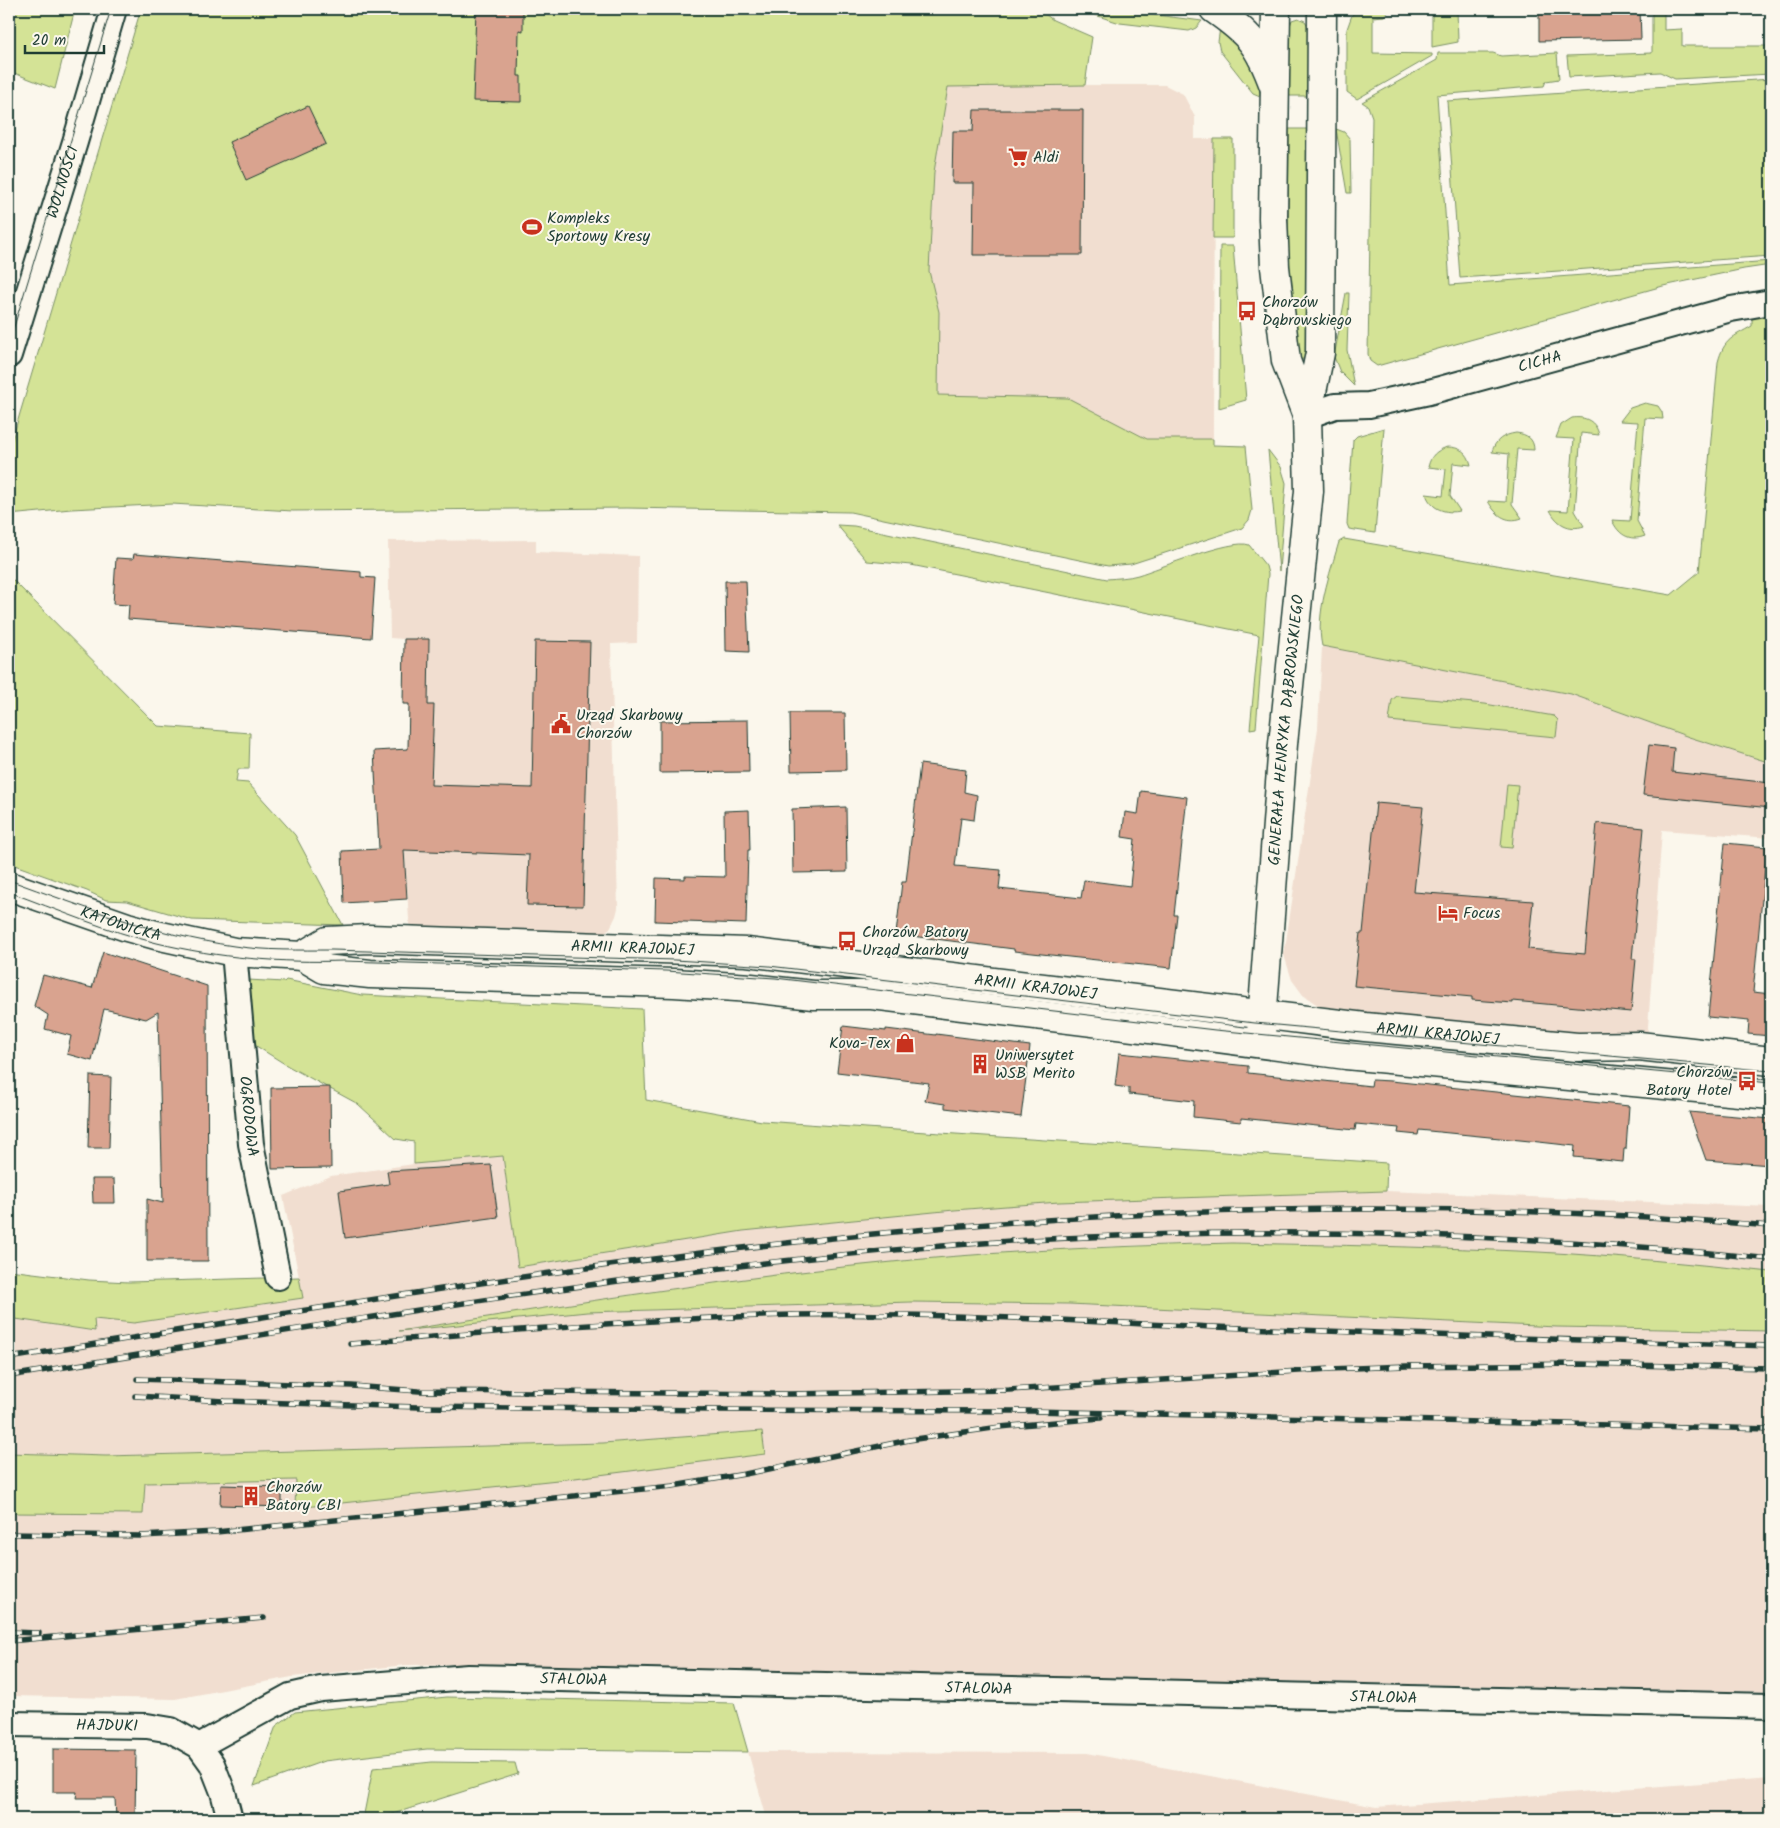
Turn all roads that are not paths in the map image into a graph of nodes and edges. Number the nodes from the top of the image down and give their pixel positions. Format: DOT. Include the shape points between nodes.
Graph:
graph roads {
  1 [pos="114,9"];
  2 [pos="1214,9"];
  3 [pos="1276,9"];
  4 [pos="1322,9"];
  5 [pos="1274,86"];
  6 [pos="1771,302"];
  7 [pos="9,355"];
  8 [pos="1307,416"];
  9 [pos="9,886"];
  10 [pos="332,940"];
  11 [pos="625,947"];
  12 [pos="731,951"];
  13 [pos="234,952"];
  14 [pos="772,954"];
  15 [pos="302,956"];
  16 [pos="332,970"];
  17 [pos="625,983"];
  18 [pos="731,987"];
  19 [pos="776,990"];
  20 [pos="1263,1015"];
  21 [pos="1260,1045"];
  22 [pos="1655,1048"];
  23 [pos="1771,1061"];
  24 [pos="1652,1084"];
  25 [pos="1771,1095"];
  26 [pos="278,1277"];
  27 [pos="1771,1706"];
  28 [pos="9,1724"];
  29 [pos="199,1746"];
  30 [pos="230,1819"];
  1 -- 7 [label="street, WOLNOŚCI"];
  2 -- 5 [label="street" via="1254,43 1262,54"];
  3 -- 5 [label="street, GENERAŁA HENRYKA DĄBROWSKIEGO"];
  4 -- 8 [label="street, GENERAŁA HENRYKA DĄBROWSKIEGO" via="1320,352"];
  5 -- 8 [label="street, GENERAŁA HENRYKA DĄBROWSKIEGO" via="1273,218 1277,293 1286,361"];
  6 -- 8 [label="street, CICHA" via="1731,309 1429,392 1369,405 1335,406"];
  8 -- 20 [label="street, GENERAŁA HENRYKA DĄBROWSKIEGO" via="1309,491 1283,744"];
  9 -- 13 [label="street, KATOWICKA" via="127,927"];
  10 -- 11 [label="street, ARMII KRAJOWEJ"];
  10 -- 15 [label="street, ARMII KRAJOWEJ"];
  10 -- 16 [label="street"];
  11 -- 12 [label="street, ARMII KRAJOWEJ"];
  11 -- 17 [label="street"];
  12 -- 14 [label="street, ARMII KRAJOWEJ"];
  12 -- 18 [label="street"];
  13 -- 15 [label="street, ARMII KRAJOWEJ"];
  13 -- 26 [label="street, OGRODOWA" via="251,1144"];
  14 -- 19 [label="street"];
  14 -- 20 [label="street, ARMII KRAJOWEJ"];
  15 -- 16 [label="street, ARMII KRAJOWEJ"];
  16 -- 17 [label="street, ARMII KRAJOWEJ"];
  17 -- 18 [label="street, ARMII KRAJOWEJ"];
  18 -- 19 [label="street, ARMII KRAJOWEJ"];
  19 -- 21 [label="street, ARMII KRAJOWEJ" via="813,995 872,995"];
  20 -- 21 [label="street, GENERAŁA HENRYKA DĄBROWSKIEGO"];
  20 -- 22 [label="street, ARMII KRAJOWEJ" via="1577,1047"];
  21 -- 24 [label="street, ARMII KRAJOWEJ"];
  22 -- 23 [label="street, ARMII KRAJOWEJ"];
  22 -- 24 [label="street"];
  24 -- 25 [label="street, ARMII KRAJOWEJ"];
  27 -- 29 [label="street, STALOWA" via="468,1677 320,1689 290,1696"];
  28 -- 29 [label="street, HAJDUKI" via="147,1726 171,1730"];
  29 -- 30 [label="street" via="212,1764"];
}
